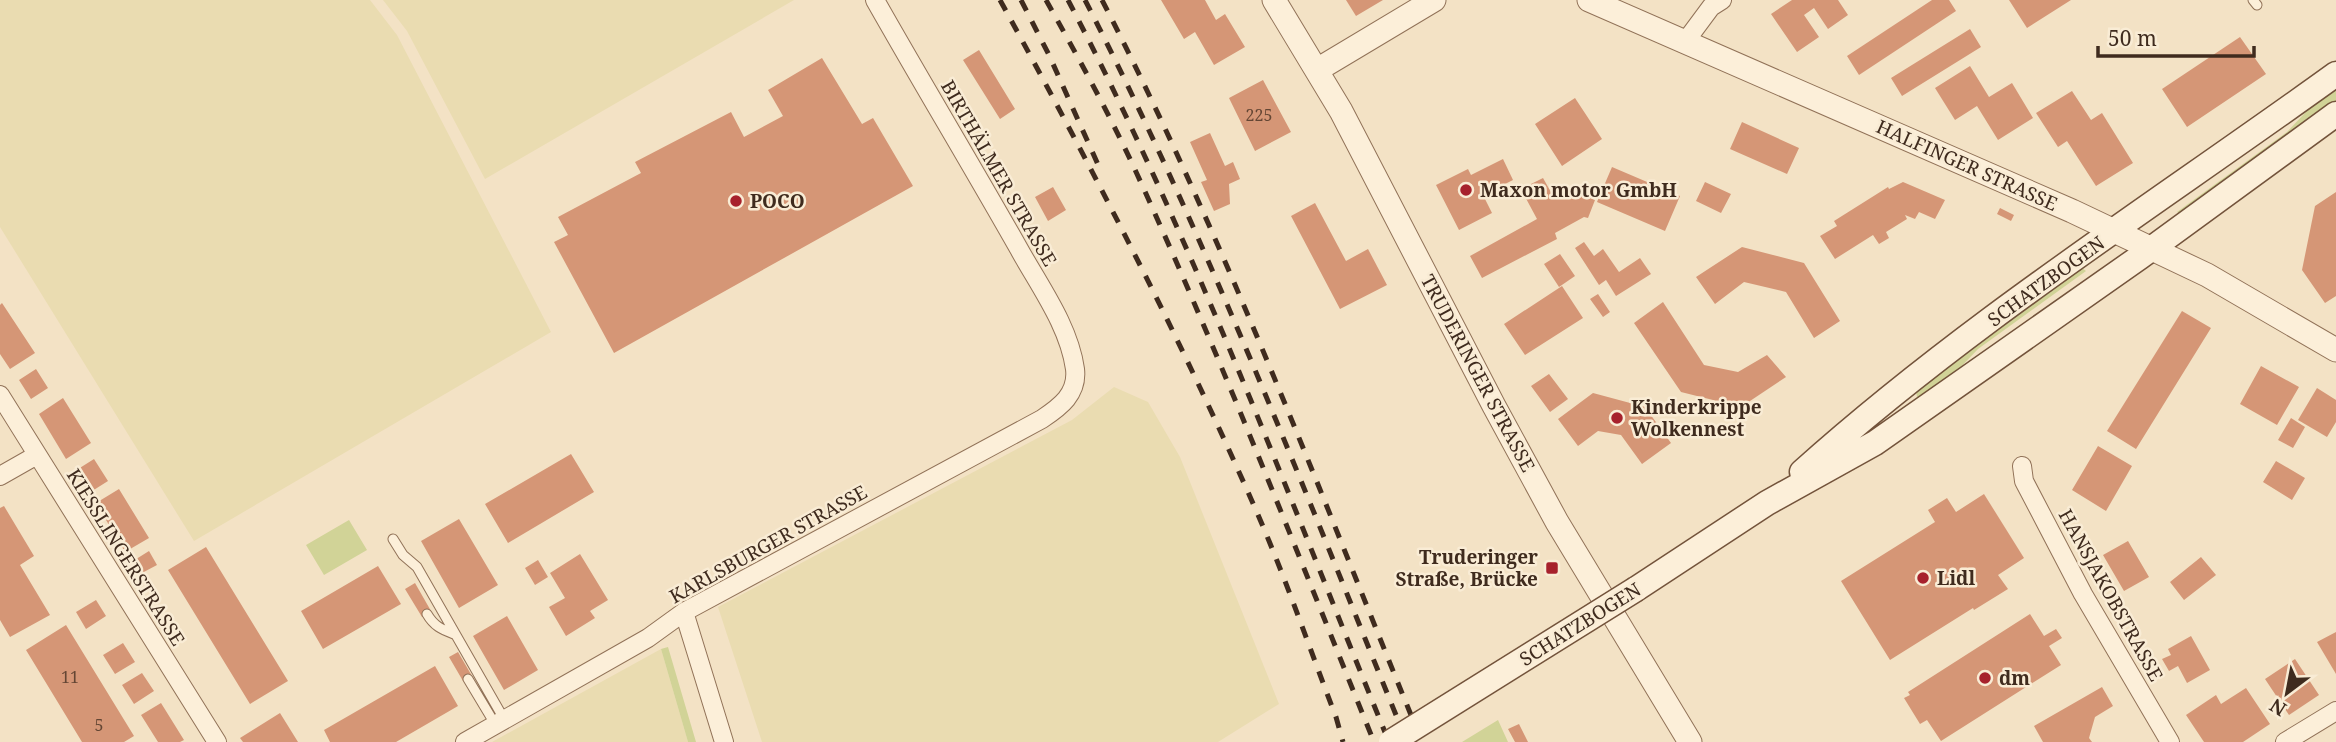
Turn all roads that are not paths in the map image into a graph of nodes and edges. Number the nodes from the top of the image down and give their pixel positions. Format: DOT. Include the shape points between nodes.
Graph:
graph roads {
  1 [pos="875,0"];
  2 [pos="1274,0"];
  3 [pos="1434,0"];
  4 [pos="1589,0"];
  5 [pos="1721,0"];
  6 [pos="1685,42"];
  7 [pos="1317,70"];
  8 [pos="2336,74"];
  9 [pos="2336,114"];
  10 [pos="2115,231"];
  11 [pos="2151,249"];
  12 [pos="2336,350"];
  13 [pos="1076,371"];
  14 [pos="0,395"];
  15 [pos="37,455"];
  16 [pos="2022,466"];
  17 [pos="0,476"];
  18 [pos="1767,503"];
  19 [pos="393,539"];
  20 [pos="684,612"];
  21 [pos="427,614"];
  22 [pos="454,634"];
  23 [pos="468,679"];
  24 [pos="2336,711"];
  25 [pos="500,722"];
  26 [pos="217,742"];
  27 [pos="465,742"];
  28 [pos="724,742"];
  29 [pos="1391,742"];
  30 [pos="1690,742"];
  31 [pos="2170,742"];
  32 [pos="2285,742"];
  1 -- 13 [label="street, BIRTHÄLMER STRASSE" via="1065,331"];
  2 -- 7 [label="street, TRUDERINGER STRASSE"];
  3 -- 7 [label="street"];
  4 -- 6 [label="street, HALFINGER STRASSE"];
  5 -- 6 [label="street"];
  6 -- 10 [label="street, HALFINGER STRASSE"];
  7 -- 30 [label="street, TRUDERINGER STRASSE" via="1557,522"];
  8 -- 10 [label="main road, SCHATZBOGEN"];
  9 -- 11 [label="main road, SCHATZBOGEN"];
  10 -- 11 [label="street, HALFINGER STRASSE"];
  10 -- 18 [label="main road, SCHATZBOGEN" via="1954,347 1857,423"];
  11 -- 12 [label="street, HALFINGER STRASSE" via="2207,275"];
  11 -- 18 [label="main road, SCHATZBOGEN" via="1875,443"];
  13 -- 20 [label="street, KARLSBURGER STRASSE" via="1072,392 1062,406 1042,419"];
  14 -- 15 [label="street, KIESSLINGERSTRASSE"];
  15 -- 17 [label="street"];
  15 -- 26 [label="street, KIESSLINGERSTRASSE"];
  16 -- 31 [label="street, HANSJAKOBSTRASSE" via="2024,481 2083,594"];
  18 -- 29 [label="main road, SCHATZBOGEN, bridge"];
  19 -- 22 [label="lane" via="417,567"];
  20 -- 25 [label="street, KARLSBURGER STRASSE" via="648,638"];
  20 -- 28 [label="street"];
  21 -- 22 [label="lane" via="439,629"];
  22 -- 25 [label="lane"];
  23 -- 25 [label="lane"];
  24 -- 32 [label="street"];
  25 -- 27 [label="street, KARLSBURGER STRASSE"];
}
